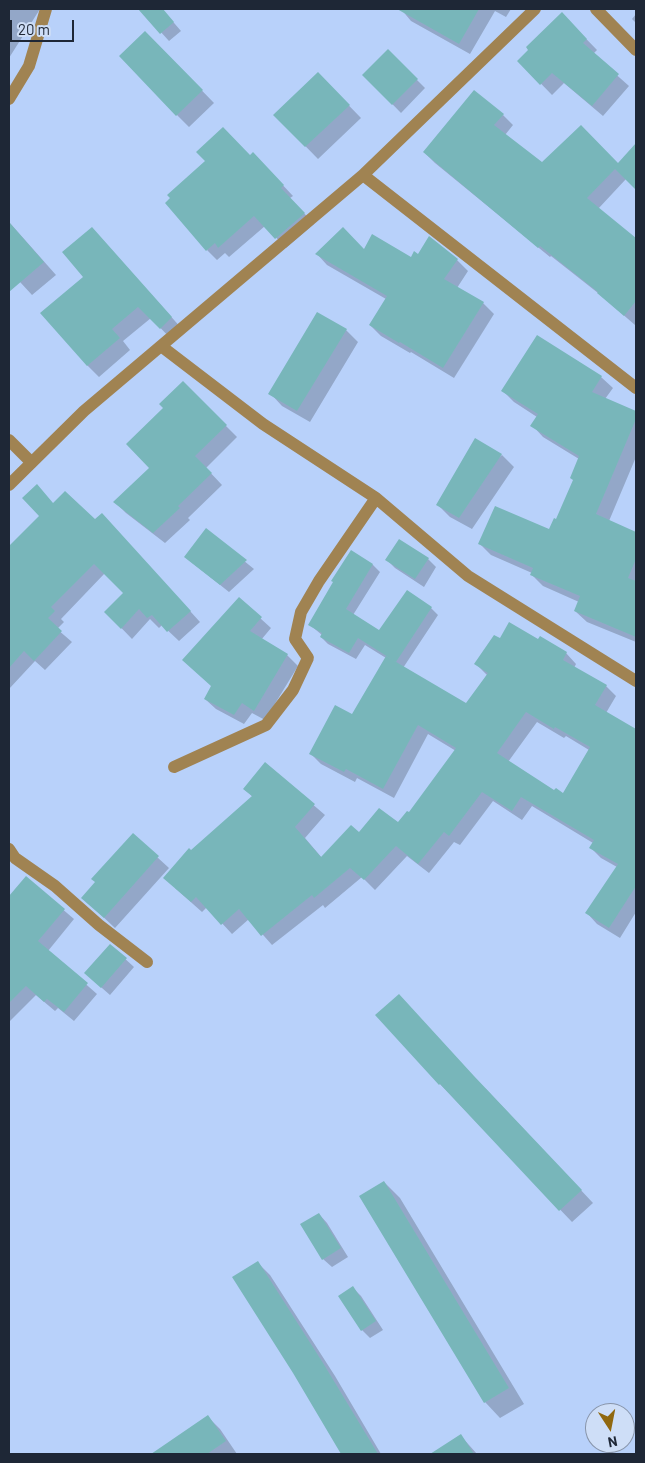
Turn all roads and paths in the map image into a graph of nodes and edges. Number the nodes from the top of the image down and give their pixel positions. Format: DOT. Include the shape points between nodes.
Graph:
graph roads {
  1 [pos="46,9"];
  2 [pos="535,9"];
  3 [pos="596,9"];
  4 [pos="636,50"];
  5 [pos="9,99"];
  6 [pos="363,175"];
  7 [pos="161,346"];
  8 [pos="636,388"];
  9 [pos="9,440"];
  10 [pos="31,462"];
  11 [pos="9,485"];
  12 [pos="376,498"];
  13 [pos="636,682"];
  14 [pos="174,768"];
  15 [pos="11,857"];
  16 [pos="147,962"];
  1 -- 5 [label="street" via="29,66"];
  2 -- 6 [label="street"];
  3 -- 4 [label="street"];
  6 -- 7 [label="street"];
  6 -- 8 [label="street"];
  7 -- 10 [label="street" via="84,411"];
  7 -- 12 [label="street" via="263,424"];
  9 -- 10 [label="street"];
  10 -- 11 [label="street"];
  12 -- 13 [label="street" via="468,576"];
  12 -- 14 [label="street" via="301,612 295,639 308,658 284,703 266,725"];
  15 -- 16 [label="street" via="55,886"];
}
